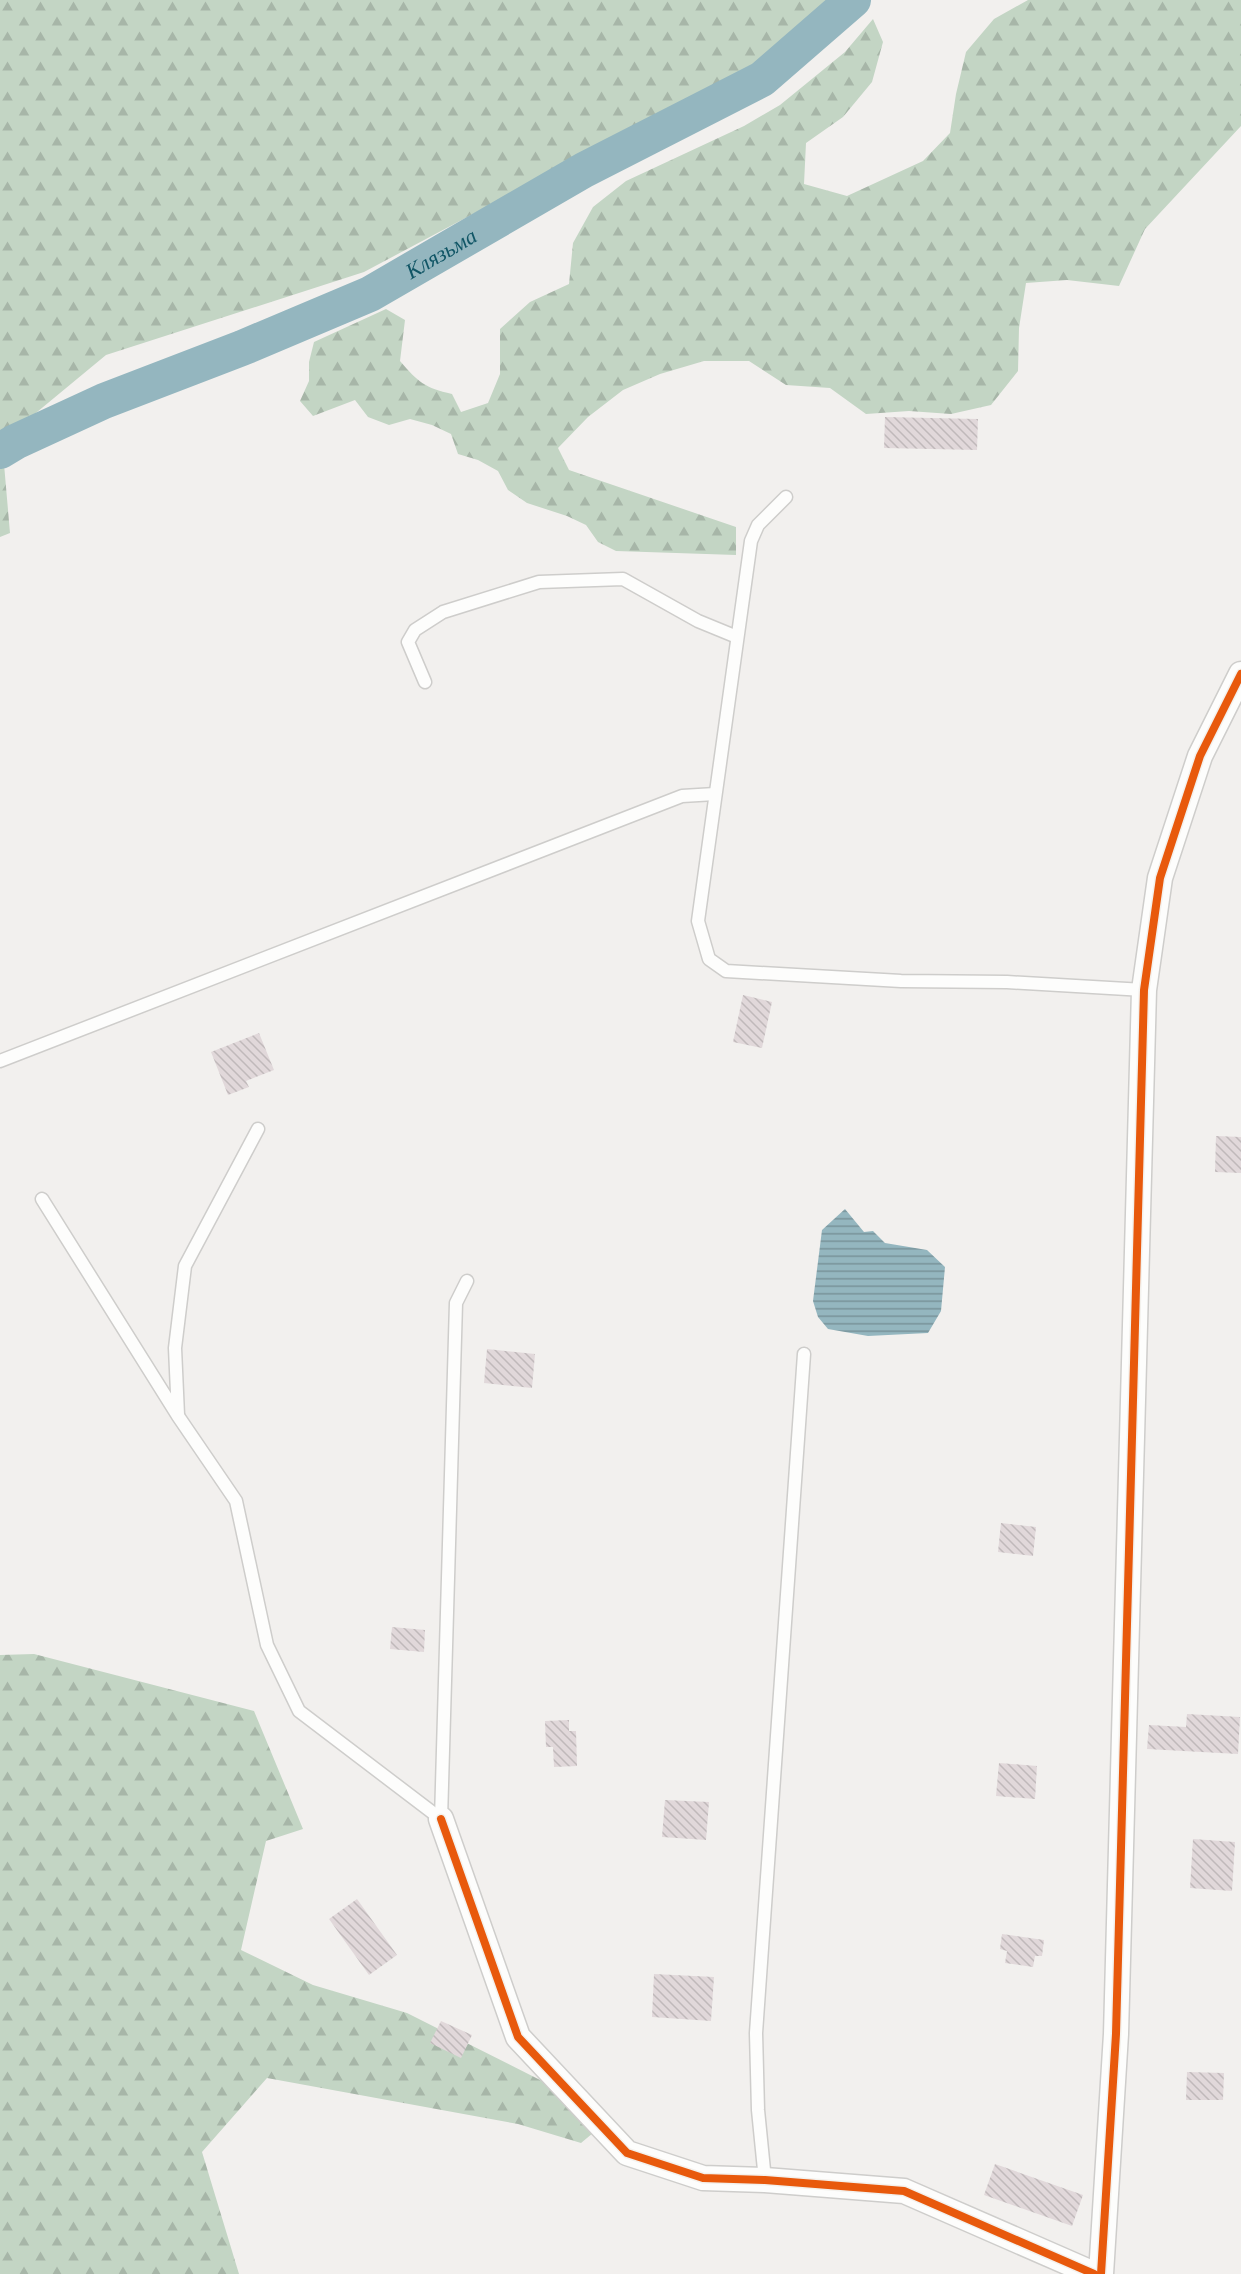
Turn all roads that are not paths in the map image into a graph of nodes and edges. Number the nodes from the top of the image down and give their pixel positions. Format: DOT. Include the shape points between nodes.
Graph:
graph roads {
  1 [pos="786,497"];
  2 [pos="737,637"];
  3 [pos="1240,676"];
  4 [pos="425,682"];
  5 [pos="716,794"];
  6 [pos="1144,990"];
  7 [pos="0,1061"];
  8 [pos="258,1129"];
  9 [pos="42,1199"];
  10 [pos="467,1281"];
  11 [pos="804,1354"];
  12 [pos="178,1416"];
  13 [pos="441,1819"];
  14 [pos="765,2180"];
  15 [pos="1094,2274"];
  16 [pos="1101,2274"];
  1 -- 2 [label="lane" via="758,525 751,542"];
  2 -- 4 [label="lane" via="698,621 622,579 539,582 443,612 415,630 408,642"];
  2 -- 5 [label="lane"];
  3 -- 6 [label="street" via="1200,756 1160,878"];
  5 -- 6 [label="lane" via="698,921 709,959 726,971"];
  5 -- 7 [label="lane" via="682,796"];
  6 -- 16 [label="street" via="1116,2034"];
  8 -- 12 [label="lane" via="185,1266 175,1348"];
  9 -- 12 [label="lane"];
  10 -- 13 [label="lane" via="456,1304"];
  11 -- 14 [label="lane" via="756,2033"];
  12 -- 13 [label="lane" via="236,1501 267,1645 298,1711"];
  13 -- 14 [label="street" via="518,2037 627,2153 703,2178"];
  14 -- 15 [label="street" via="904,2192"];
}
